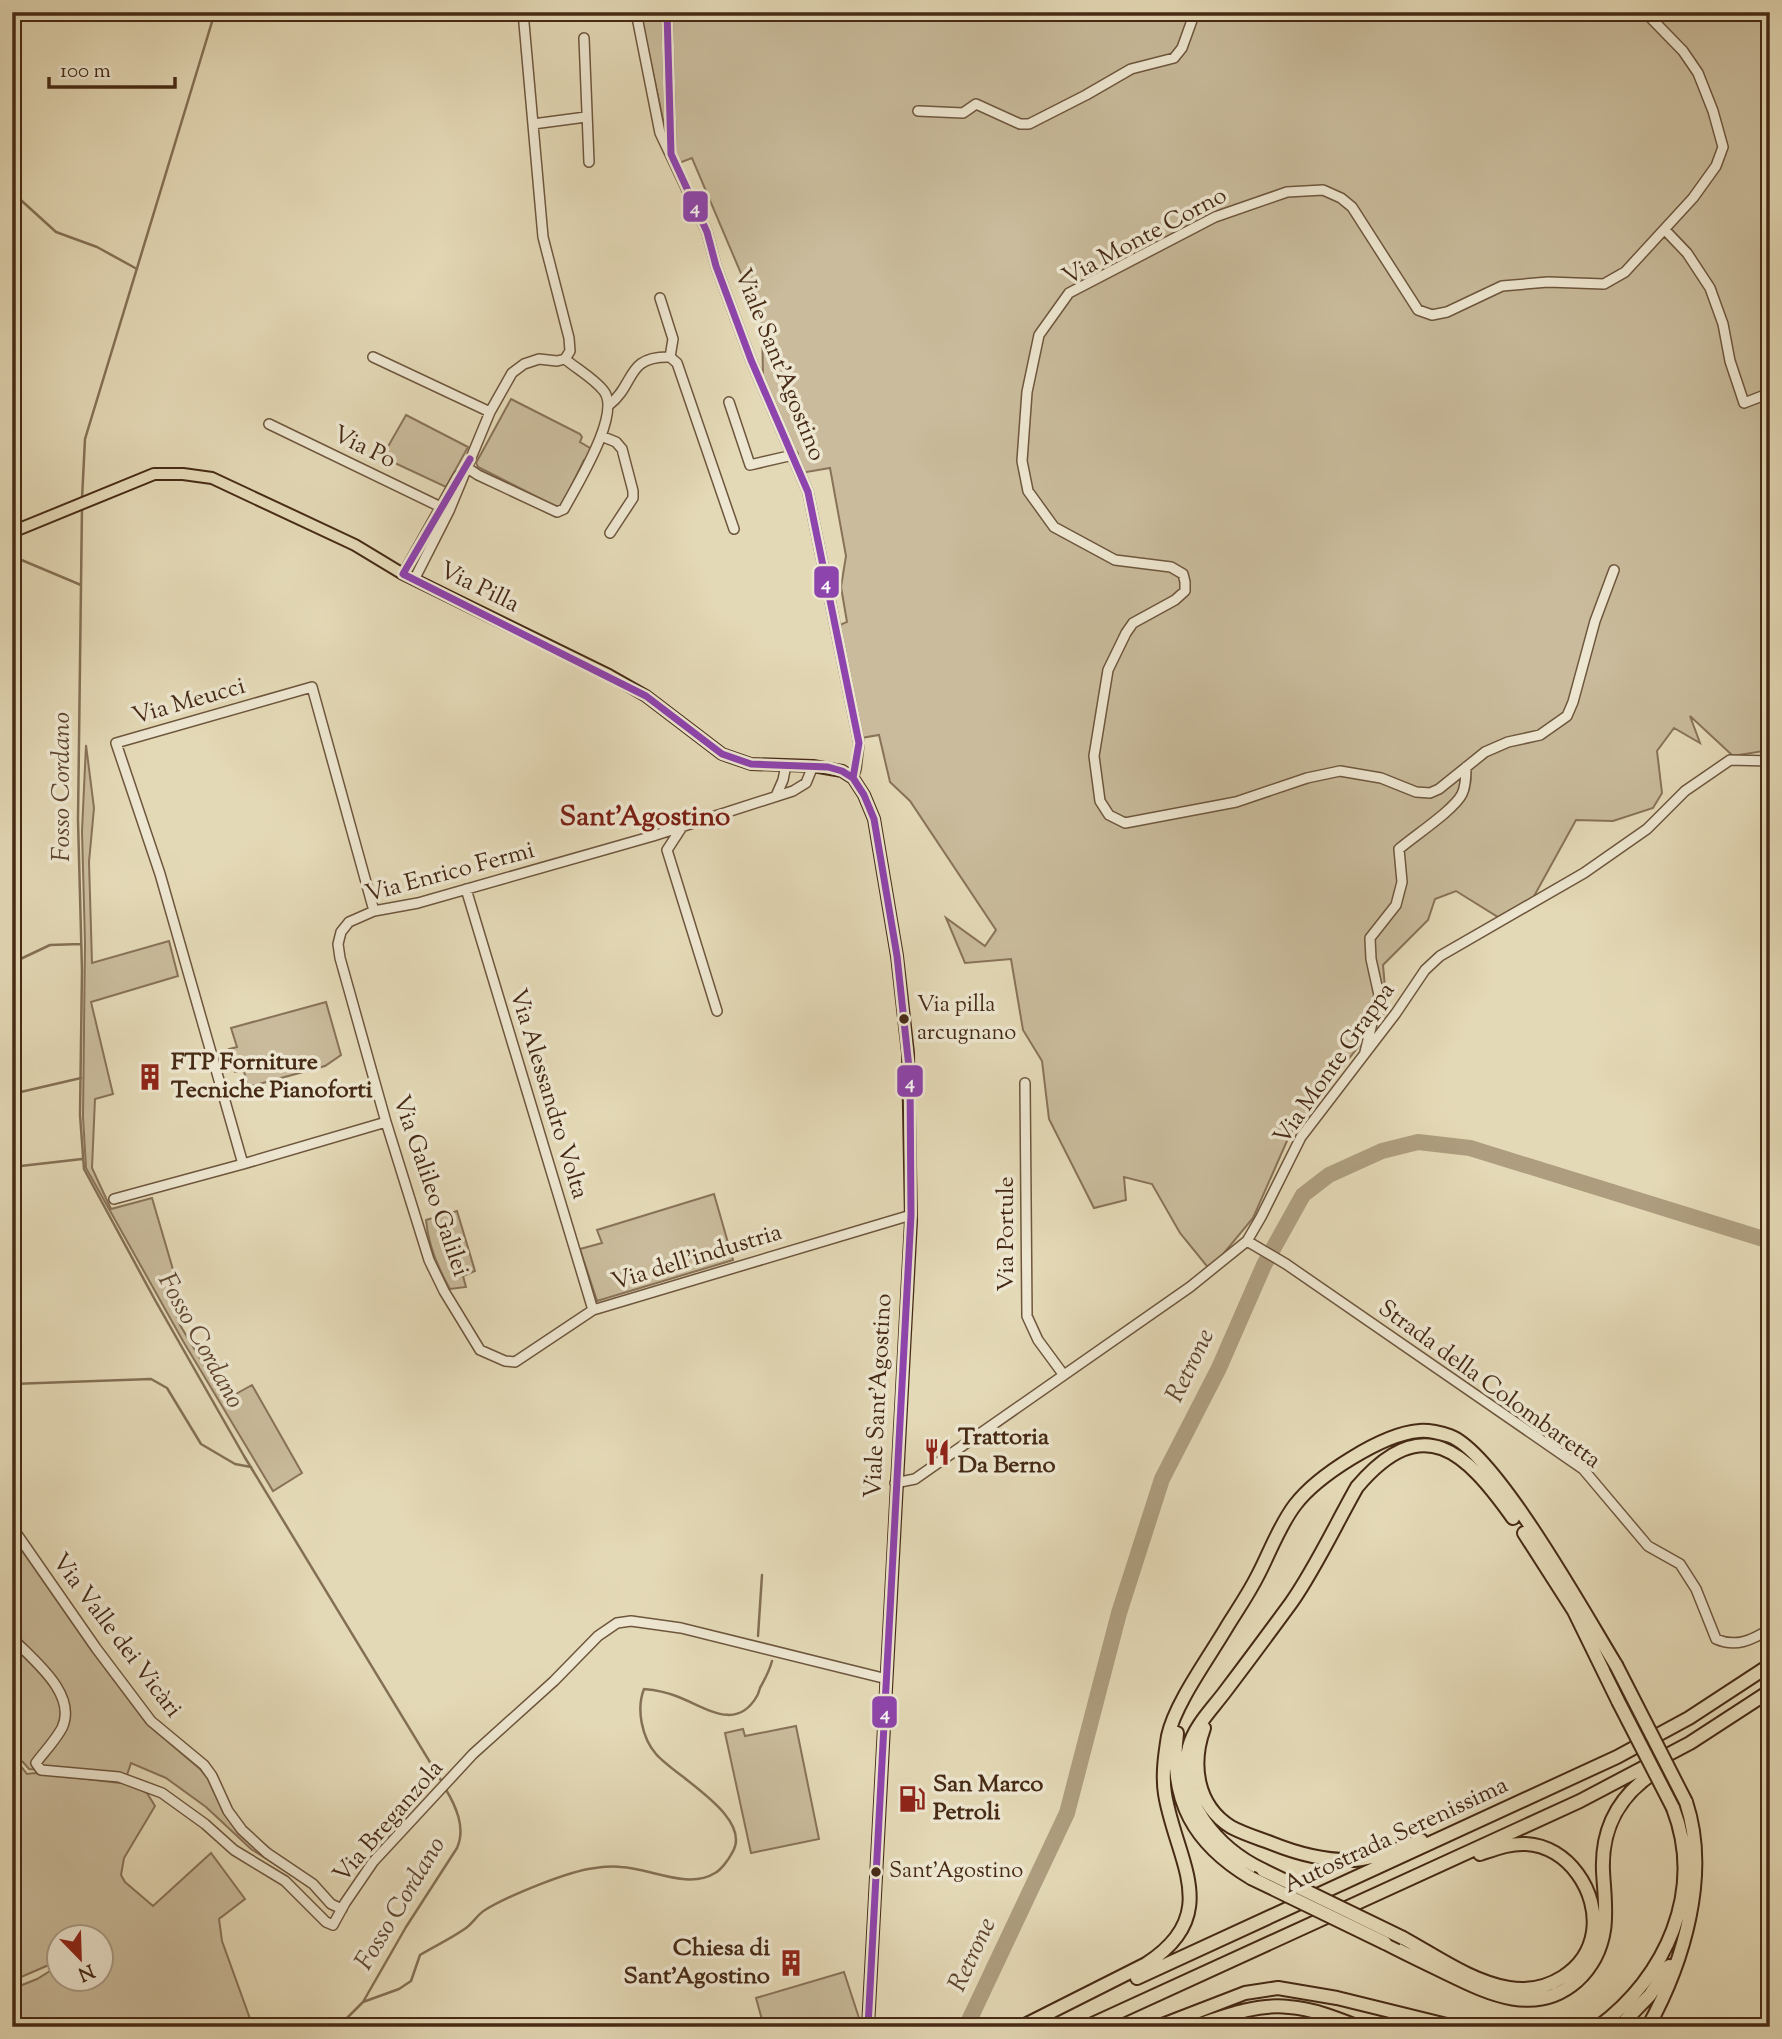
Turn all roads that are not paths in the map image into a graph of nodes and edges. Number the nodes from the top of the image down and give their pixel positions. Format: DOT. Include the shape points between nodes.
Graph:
graph roads {
  1 [pos="523,12"];
  2 [pos="636,12"];
  3 [pos="667,12"];
  4 [pos="1195,12"];
  5 [pos="1645,12"];
  6 [pos="584,38"];
  7 [pos="918,111"];
  8 [pos="586,117"];
  9 [pos="533,124"];
  10 [pos="671,154"];
  11 [pos="589,162"];
  12 [pos="1665,230"];
  13 [pos="660,298"];
  14 [pos="373,357"];
  15 [pos="670,357"];
  16 [pos="565,359"];
  17 [pos="1770,393"];
  18 [pos="729,402"];
  19 [pos="609,405"];
  20 [pos="490,412"];
  21 [pos="269,424"];
  22 [pos="601,436"];
  23 [pos="793,455"];
  24 [pos="466,467"];
  25 [pos="445,509"];
  26 [pos="734,529"];
  27 [pos="12,532"];
  28 [pos="610,533"];
  29 [pos="411,557"];
  30 [pos="421,562"];
  31 [pos="1614,570"];
  32 [pos="403,574"];
  33 [pos="414,580"];
  34 [pos="859,743"];
  35 [pos="1770,761"];
  36 [pos="786,765"];
  37 [pos="800,765"];
  38 [pos="813,766"];
  39 [pos="1466,767"];
  40 [pos="842,771"];
  41 [pos="853,778"];
  42 [pos="803,786"];
  43 [pos="776,796"];
  44 [pos="682,827"];
  45 [pos="466,889"];
  46 [pos="374,911"];
  47 [pos="349,922"];
  48 [pos="717,1011"];
  49 [pos="1363,1057"];
  50 [pos="1026,1083"];
  51 [pos="386,1122"];
  52 [pos="243,1164"];
  53 [pos="114,1199"];
  54 [pos="911,1214"];
  55 [pos="1247,1241"];
  56 [pos="593,1310"];
  57 [pos="505,1361"];
  58 [pos="1063,1374"];
  59 [pos="895,1483"];
  60 [pos="12,1527"];
  61 [pos="1770,1629"];
  62 [pos="12,1638"];
  63 [pos="1770,1665"];
  64 [pos="887,1679"];
  65 [pos="1770,1691"];
  66 [pos="1223,1694"];
  67 [pos="1185,1699"];
  68 [pos="1770,1699"];
  69 [pos="1601,1765"];
  70 [pos="342,1909"];
  71 [pos="1685,1931"];
  72 [pos="1245,1955"];
  73 [pos="1332,2017"];
  74 [pos="868,2026"];
  75 [pos="854,2027"];
  76 [pos="1021,2027"];
  77 [pos="1030,2027"];
  78 [pos="1086,2027"];
  79 [pos="1157,2027"];
  80 [pos="1192,2027"];
  81 [pos="1346,2027"];
  82 [pos="1359,2027"];
  83 [pos="1455,2027"];
  84 [pos="1598,2027"];
  85 [pos="1619,2027"];
  86 [pos="1648,2027"];
  1 -- 9 [label="street"];
  2 -- 10 [label="street, Viale Sant'Agostino" via="660,133"];
  3 -- 10 [label="street"];
  4 -- 7 [label="street" via="1174,58 1131,69 1034,122 1020,124 976,104 963,113"];
  5 -- 12 [label="street, Via Monte Corno" via="1698,73 1723,147 1716,166"];
  6 -- 8 [label="street"];
  8 -- 9 [label="street"];
  8 -- 11 [label="street"];
  9 -- 16 [label="street" via="543,237 569,338"];
  10 -- 23 [label="street, Viale Sant'Agostino" via="707,232 751,360"];
  12 -- 17 [label="street" via="1710,288 1744,403"];
  12 -- 39 [label="street, Via Monte Corno" via="1625,272 1604,284 1502,286 1432,315 1418,310 1352,206 1323,190 1287,192 1215,217 1069,293 1039,335 1027,392 1022,461 1028,491 1054,527 1115,560 1171,567 1183,574 1185,582 1185,591 1175,600 1133,623 1108,670 1094,756 1100,801 1109,815 1125,823 1236,802 1340,771 1430,793"];
  13 -- 15 [label="street" via="673,339"];
  14 -- 20 [label="street"];
  15 -- 19 [label="street" via="642,361 619,398"];
  15 -- 26 [label="street" via="681,370"];
  16 -- 19 [label="street" via="605,391"];
  16 -- 20 [label="street" via="524,364 512,373"];
  18 -- 23 [label="street" via="750,466"];
  19 -- 22 [label="street"];
  20 -- 24 [label="street"];
  21 -- 25 [label="street, Via Po"];
  22 -- 24 [label="street" via="564,509 557,512"];
  22 -- 28 [label="street" via="622,449 633,491"];
  23 -- 34 [label="street, Viale Sant'Agostino" via="808,492"];
  24 -- 25 [label="street"];
  25 -- 29 [label="street"];
  25 -- 30 [label="street"];
  27 -- 32 [label="main road, Via Pilla" via="154,474 183,474 212,478 355,545"];
  29 -- 30 [label="street"];
  29 -- 32 [label="street"];
  30 -- 33 [label="street"];
  31 -- 39 [label="street, Via Monte Corno" via="1567,716 1540,735 1485,752"];
  32 -- 33 [label="main road, Via Pilla"];
  33 -- 36 [label="main road, Via Pilla" via="646,696 722,754 751,764"];
  34 -- 40 [label="street"];
  34 -- 41 [label="street, Viale Sant'Agostino"];
  35 -- 49 [label="street, Via Monte Grappa" via="1730,760 1685,791 1647,829 1584,873 1440,956"];
  36 -- 37 [label="main road, Via Pilla"];
  36 -- 43 [label="street"];
  37 -- 38 [label="main road, Via Pilla"];
  37 -- 42 [label="street"];
  38 -- 40 [label="main road, Via Pilla"];
  38 -- 42 [label="street"];
  39 -- 49 [label="street" via="1461,797 1399,849 1402,882 1396,905 1370,938 1379,995"];
  40 -- 41 [label="main road, Viale Sant'Agostino"];
  41 -- 54 [label="main road, Viale Sant'Agostino" via="874,819 897,956 910,1077"];
  42 -- 43 [label="street, Via Enrico Fermi"];
  43 -- 44 [label="street, Via Enrico Fermi"];
  44 -- 45 [label="street, Via Enrico Fermi"];
  44 -- 48 [label="street" via="667,850"];
  45 -- 46 [label="street, Via Enrico Fermi"];
  45 -- 56 [label="street, Via Alessandro Volta"];
  46 -- 47 [label="street, Via Enrico Fermi"];
  46 -- 52 [label="street, Via Meucci" via="312,687 116,743 160,874"];
  47 -- 51 [label="street, Via Galileo Galilei" via="341,932 340,958"];
  49 -- 55 [label="street, Via Monte Grappa" via="1301,1137"];
  50 -- 58 [label="street, Via Portule" via="1027,1316"];
  51 -- 52 [label="street"];
  51 -- 57 [label="street, Via Galileo Galilei" via="429,1260 480,1350"];
  52 -- 53 [label="street"];
  54 -- 56 [label="street, Via dell'industria"];
  54 -- 59 [label="main road, Viale Sant'Agostino"];
  55 -- 58 [label="street, Via Monte Grappa" via="1190,1287"];
  55 -- 61 [label="street, Strada della Colombaretta" via="1583,1469 1648,1546 1680,1564 1696,1589 1716,1639 1738,1644"];
  56 -- 57 [label="street, Via dell'industria" via="515,1362"];
  58 -- 59 [label="street, Via Monte Grappa" via="915,1479"];
  59 -- 64 [label="main road, Viale Sant'Agostino"];
  60 -- 70 [label="street, Via Valle dei Vicàri" via="151,1721 204,1765 242,1830"];
  62 -- 70 [label="street, Via Breganzola" via="43,1670 65,1703 63,1726 36,1763 41,1770 119,1777 162,1793 234,1850 285,1881 326,1922 333,1925"];
  63 -- 69 [label="highway, Autostrada Serenissima" via="1689,1718"];
  64 -- 70 [label="street, Via Breganzola" via="681,1628 624,1621 598,1636 473,1754 373,1862"];
  64 -- 74 [label="main road, Viale Sant'Agostino"];
  65 -- 72 [label="highway, Autostrada Serenissima" via="1690,1743 1605,1788"];
  66 -- 69 [label="highway" via="1206,1723 1198,1750 1198,1779 1207,1801 1221,1819 1243,1833 1318,1858 1355,1860 1385,1854"];
  66 -- 72 [label="highway, bridge" via="1189,1746 1187,1772 1198,1811 1219,1840 1240,1857 1263,1870 1403,1938 1482,1979 1508,1988 1534,1989 1573,1970 1591,1942 1593,1914 1582,1881 1569,1863 1537,1845 1516,1844 1476,1856 1365,1907"];
  66 -- 84 [label="highway, bridge" via="1293,1600 1371,1470 1389,1455 1422,1445 1455,1453 1473,1468 1574,1611 1673,1808 1682,1839 1681,1902 1664,1953 1643,1986"];
  67 -- 68 [label="highway, bridge" via="1175,1754 1176,1783 1191,1819 1230,1865 1496,1996 1528,2000 1560,1992 1583,1974 1599,1948 1605,1915 1604,1845 1623,1800 1643,1779"];
  67 -- 71 [label="highway, bridge" via="1295,1505 1318,1481 1394,1436 1421,1430 1450,1436 1469,1447 1500,1484 1553,1561 1616,1665 1686,1802 1697,1866"];
  67 -- 76 [label="highway" via="1169,1732 1164,1782 1189,1880 1190,1906 1183,1925 1171,1945 1146,1964"];
  69 -- 77 [label="highway, Autostrada Serenissima"];
  71 -- 85 [label="highway" via="1664,1976"];
  71 -- 86 [label="highway" via="1666,1992"];
  72 -- 78 [label="highway, Autostrada Serenissima"];
  73 -- 80 [label="highway" via="1287,2006 1265,2007"];
  73 -- 81 [label="highway"];
  73 -- 82 [label="highway"];
  74 -- 75 [label="street, Viale Sant'Agostino"];
  79 -- 83 [label="highway" via="1245,1993 1278,1988"];
}
